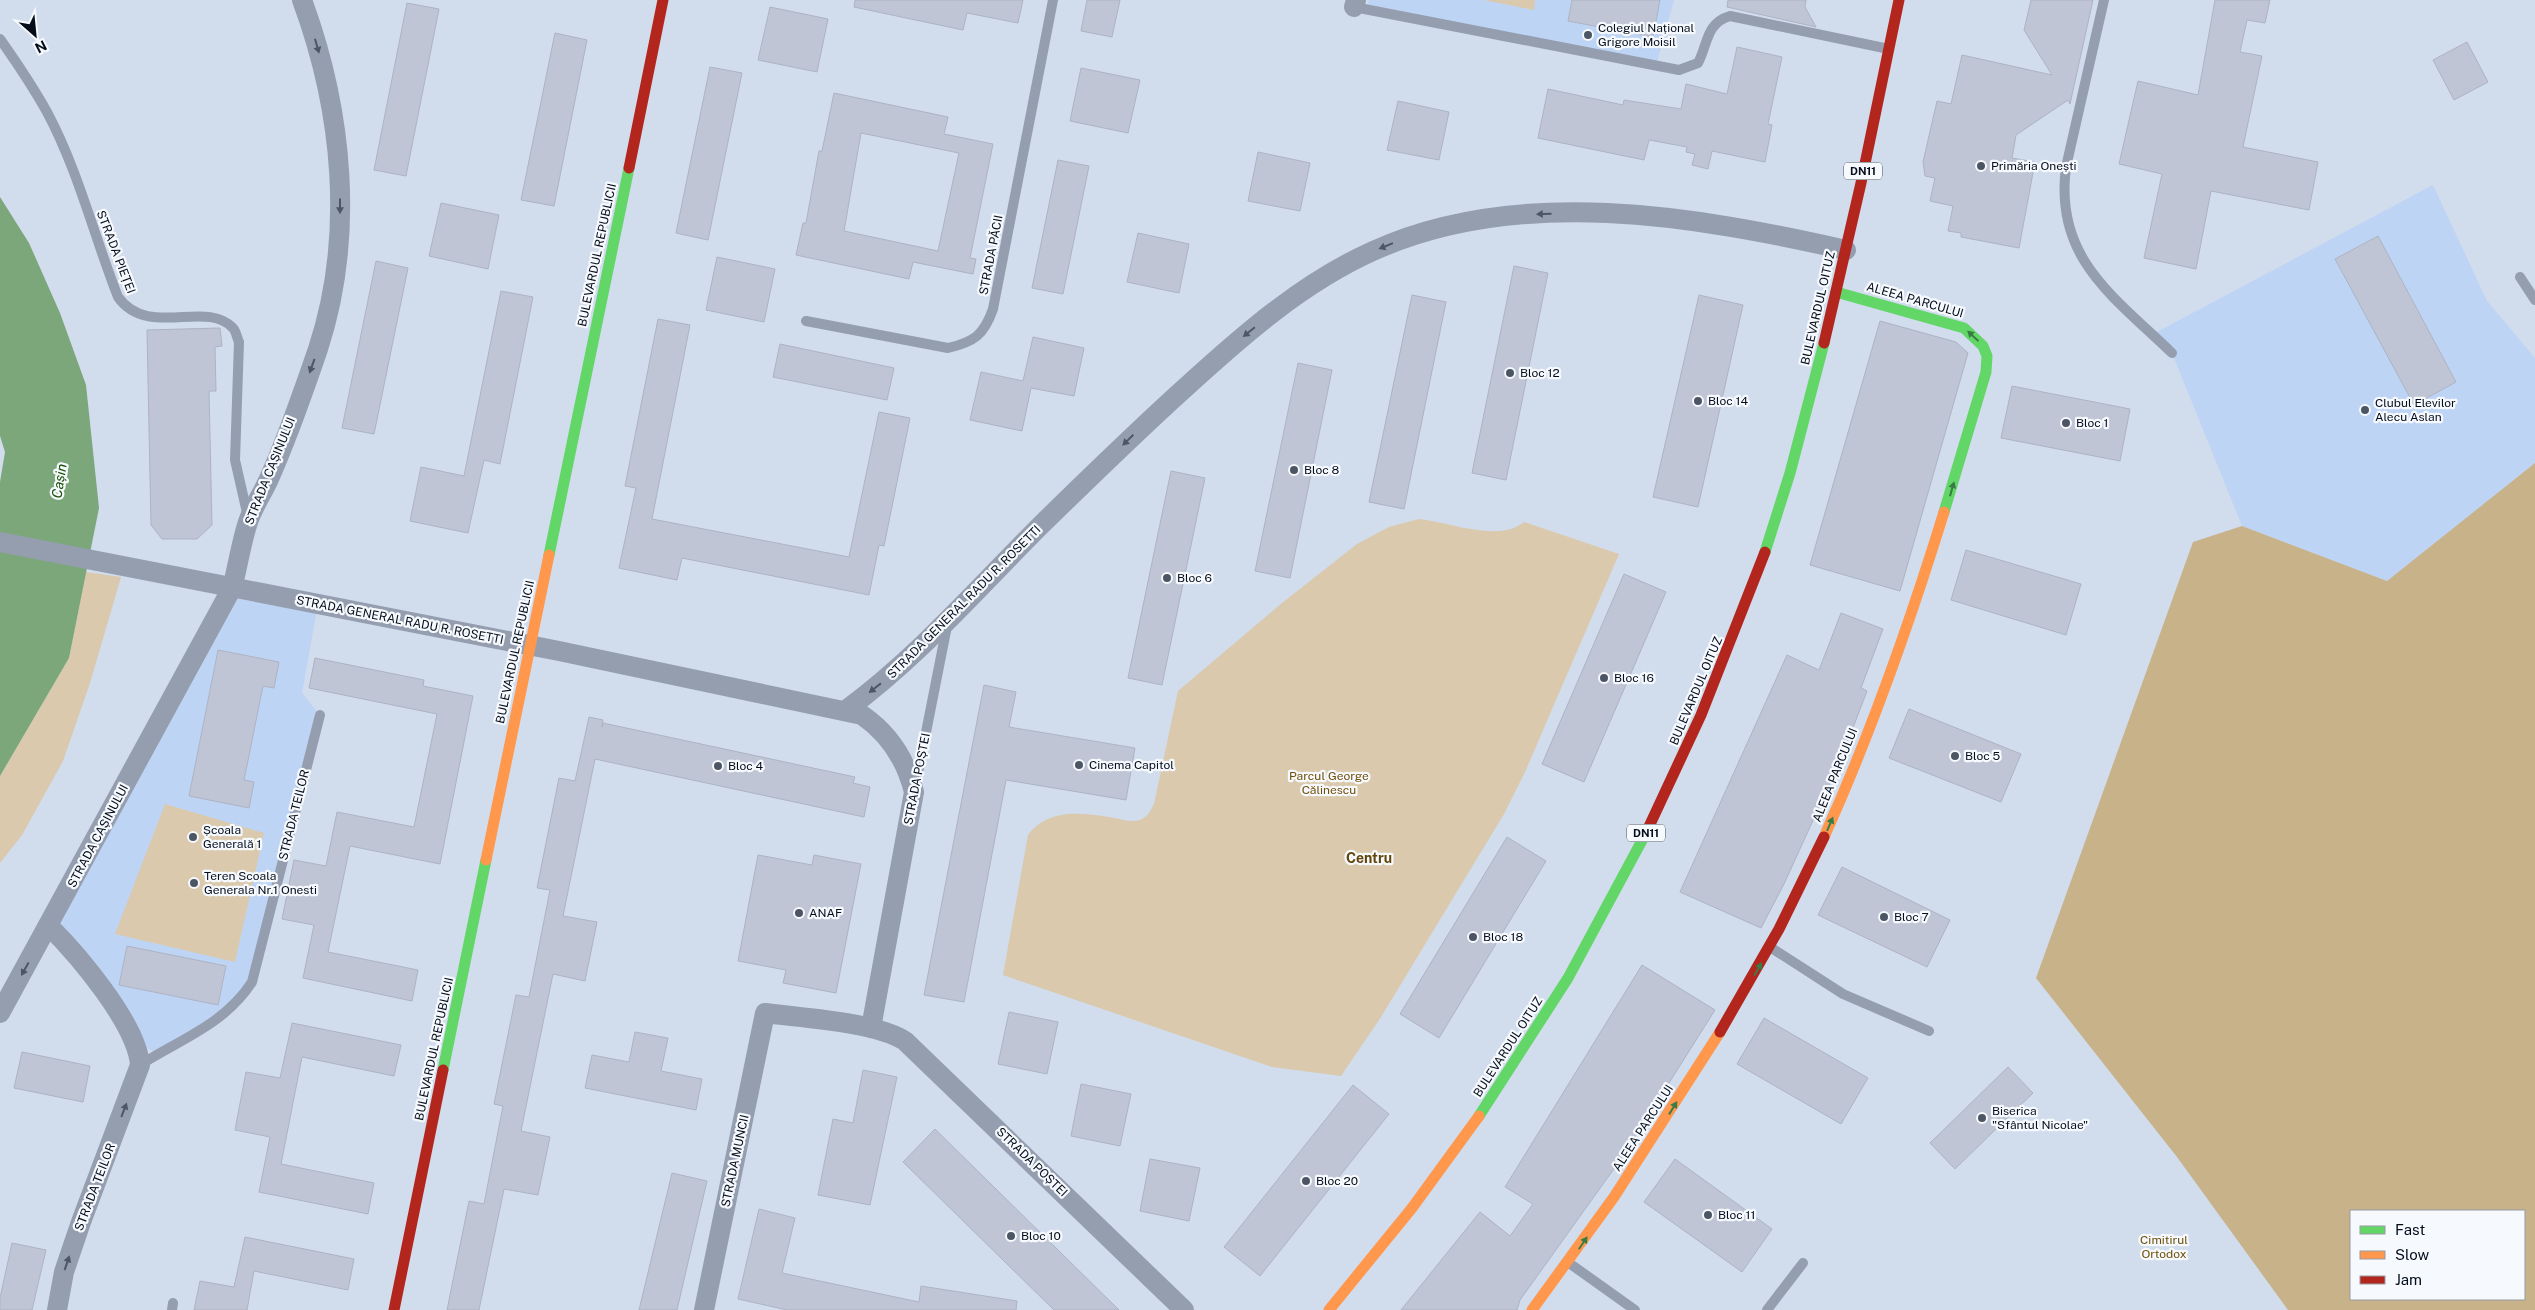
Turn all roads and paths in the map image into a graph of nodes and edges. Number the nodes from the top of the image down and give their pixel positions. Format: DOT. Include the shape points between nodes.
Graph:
graph roads {
  1 [pos="302,0"];
  2 [pos="663,0"];
  3 [pos="1053,0"];
  4 [pos="1899,0"];
  5 [pos="2104,0"];
  6 [pos="1355,4"];
  7 [pos="0,39"];
  8 [pos="1889,49"];
  9 [pos="1846,250"];
  10 [pos="2520,277"];
  11 [pos="1836,292"];
  12 [pos="2535,300"];
  13 [pos="806,322"];
  14 [pos="2172,353"];
  15 [pos="248,521"];
  16 [pos="0,542"];
  17 [pos="232,588"];
  18 [pos="948,619"];
  19 [pos="531,646"];
  20 [pos="846,710"];
  21 [pos="320,715"];
  22 [pos="914,792"];
  23 [pos="49,926"];
  24 [pos="1770,947"];
  25 [pos="765,1012"];
  26 [pos="0,1013"];
  27 [pos="871,1028"];
  28 [pos="1929,1031"];
  29 [pos="140,1065"];
  30 [pos="1569,1262"];
  31 [pos="1803,1263"];
  32 [pos="56,1310"];
  33 [pos="394,1310"];
  34 [pos="704,1310"];
  35 [pos="1184,1310"];
  36 [pos="1329,1310"];
  37 [pos="1532,1310"];
  38 [pos="1634,1310"];
  39 [pos="1768,1310"];
  1 -- 15 [label="street, STRADA CAȘINULUI, one-way" via="327,82 336,136 340,186 338,255 319,346 268,480"];
  2 -- 19 [label="street, BULEVARDUL REPUBLICII"];
  3 -- 13 [label="lane, STRADA PĂCII" via="988,325 979,336 963,345 948,348"];
  4 -- 8 [label="street, BULEVARDUL OITUZ / DN11"];
  5 -- 14 [label="lane" via="2066,167 2063,187 2065,211 2077,248 2094,278"];
  6 -- 8 [label="lane" via="1679,70 1698,63 1708,33 1722,19 1730,16"];
  7 -- 15 [label="lane, STRADA PIEȚEI" via="48,114 118,297 125,307 137,315 150,317 222,321 233,329 239,342 235,460"];
  8 -- 9 [label="street, BULEVARDUL OITUZ / DN11"];
  9 -- 11 [label="street, BULEVARDUL OITUZ / DN11"];
  9 -- 18 [label="street, STRADA GENERAL RADU R. ROSETTI, one-way" via="1732,226 1661,218 1528,214 1435,229 1372,251 1323,278 1222,354 1124,443"];
  10 -- 12 [label="lane"];
  24 -- 11 [label="street, ALEEA PARCULUI, one-way" via="1825,836 1877,710 1938,535 1986,372 1987,356 1983,346 1964,328"];
  11 -- 36 [label="street, BULEVARDUL OITUZ / DN11" via="1788,478 1757,577 1687,748 1623,879 1549,1008 1489,1102 1426,1189"];
  15 -- 17 [label="street, STRADA CAȘINULUI"];
  16 -- 17 [label="street, STRADA GENERAL RADU R. ROSETTI"];
  17 -- 19 [label="street, STRADA GENERAL RADU R. ROSETTI"];
  17 -- 23 [label="street, STRADA CAȘINULUI"];
  18 -- 20 [label="street, STRADA GENERAL RADU R. ROSETTI, one-way" via="900,668"];
  18 -- 22 [label="lane, STRADA POȘTEI"];
  19 -- 20 [label="street, STRADA GENERAL RADU R. ROSETTI"];
  19 -- 33 [label="street, BULEVARDUL REPUBLICII"];
  20 -- 22 [label="street, STRADA POȘTEI" via="862,714 890,740"];
  21 -- 29 [label="lane, STRADA TEILOR" via="252,982 228,1012 200,1032"];
  22 -- 27 [label="street, STRADA POȘTEI"];
  23 -- 26 [label="street, STRADA CAȘINULUI, one-way"];
  23 -- 29 [label="street" via="106,994 137,1046"];
  24 -- 28 [label="lane" via="1843,994"];
  30 -- 24 [label="street, ALEEA PARCULUI, one-way" via="1664,1122"];
  25 -- 27 [label="street, STRADA POȘTEI"];
  25 -- 34 [label="street, STRADA MUNCII"];
  27 -- 35 [label="street, STRADA POȘTEI" via="890,1032 905,1041"];
  32 -- 29 [label="street, STRADA TEILOR, one-way" via="75,1239"];
  30 -- 37 [label="street, ALEEA PARCULUI"];
  30 -- 38 [label="lane"];
  31 -- 39 [label="lane"];
}
